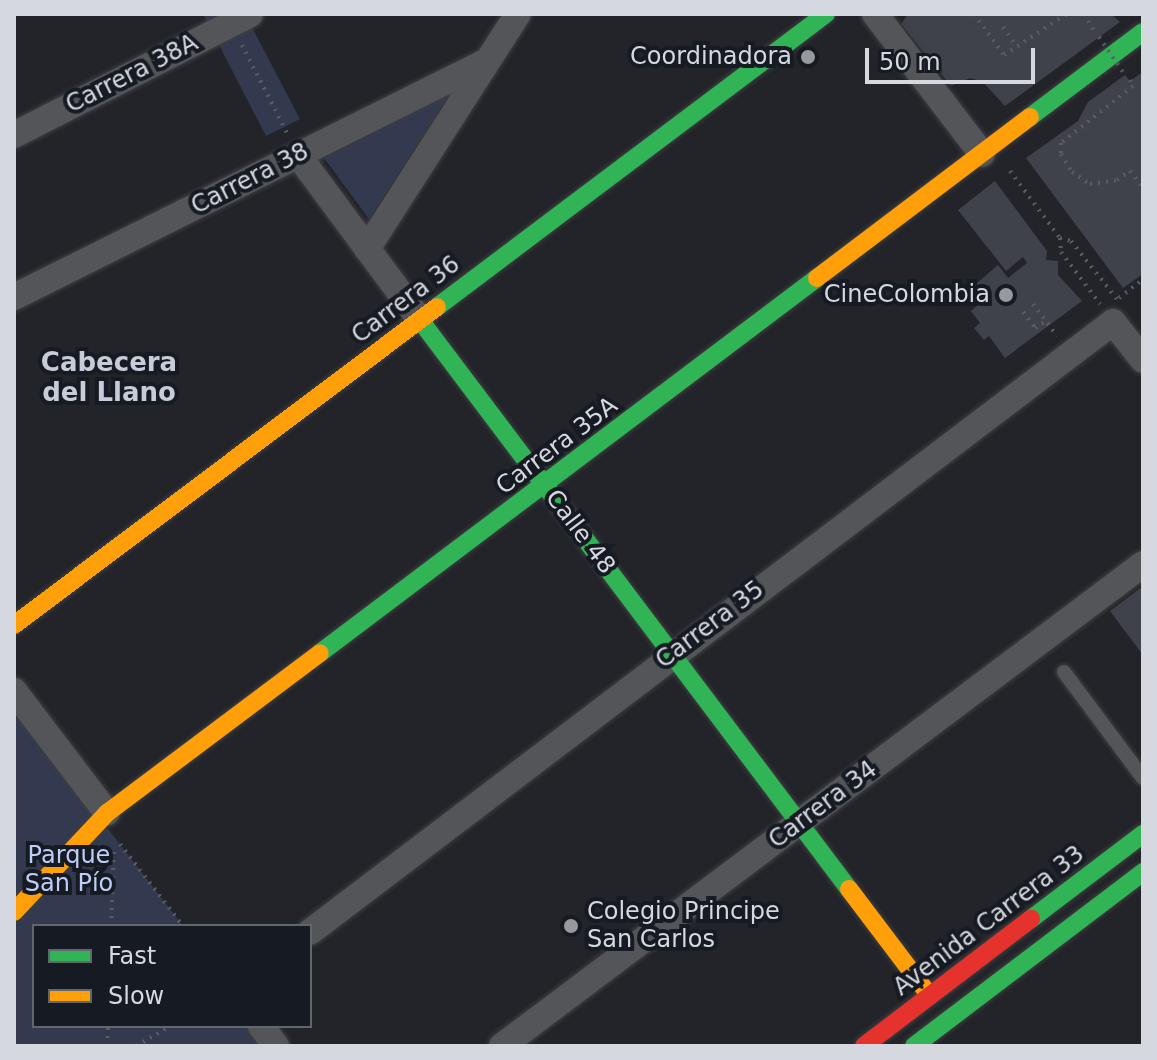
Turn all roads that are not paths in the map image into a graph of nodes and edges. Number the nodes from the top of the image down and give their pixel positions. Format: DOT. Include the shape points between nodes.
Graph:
graph roads {
  1 [pos="518,14"];
  2 [pos="826,14"];
  3 [pos="875,14"];
  4 [pos="241,19"];
  5 [pos="1143,33"];
  6 [pos="487,61"];
  7 [pos="14,135"];
  8 [pos="987,150"];
  9 [pos="298,155"];
  10 [pos="367,249"];
  11 [pos="14,297"];
  12 [pos="420,320"];
  13 [pos="1143,360"];
  14 [pos="545,485"];
  15 [pos="1143,564"];
  16 [pos="14,625"];
  17 [pos="672,654"];
  18 [pos="1064,672"];
  19 [pos="14,691"];
  20 [pos="1143,778"];
  21 [pos="799,822"];
  22 [pos="111,825"];
  23 [pos="1143,834"];
  24 [pos="1143,872"];
  25 [pos="14,912"];
  26 [pos="312,930"];
  27 [pos="930,996"];
  28 [pos="954,1027"];
  29 [pos="262,1028"];
  30 [pos="276,1046"];
  31 [pos="502,1046"];
  32 [pos="864,1046"];
  33 [pos="914,1046"];
  1 -- 6 [label="street"];
  2 -- 12 [label="street, Carrera 36"];
  3 -- 8 [label="street"];
  4 -- 7 [label="street, Carrera 38A"];
  5 -- 8 [label="street, Carrera 35A"];
  6 -- 9 [label="street, Carrera 38"];
  6 -- 10 [label="street"];
  8 -- 14 [label="street, Carrera 35A"];
  9 -- 10 [label="street, Calle 48"];
  9 -- 11 [label="street, Carrera 38"];
  10 -- 12 [label="street, Calle 48"];
  12 -- 14 [label="street, Calle 48"];
  12 -- 16 [label="street, Carrera 36"];
  13 -- 17 [label="street, Carrera 35" via="1115,311 1070,354"];
  14 -- 17 [label="street, Calle 48"];
  14 -- 22 [label="street, Carrera 35A"];
  15 -- 21 [label="street, Carrera 34"];
  17 -- 21 [label="street, Calle 48"];
  17 -- 26 [label="street, Carrera 35"];
  18 -- 20 [label="lane"];
  19 -- 22 [label="street"];
  21 -- 27 [label="street, Calle 48"];
  21 -- 31 [label="street, Carrera 34"];
  22 -- 25 [label="street, Carrera 35A"];
  23 -- 27 [label="street, Avenida Carrera 33"];
  24 -- 28 [label="street"];
  27 -- 28 [label="street, Calle 48"];
  27 -- 32 [label="street, Avenida Carrera 33"];
  28 -- 33 [label="street"];
  29 -- 30 [label="street"];
}
